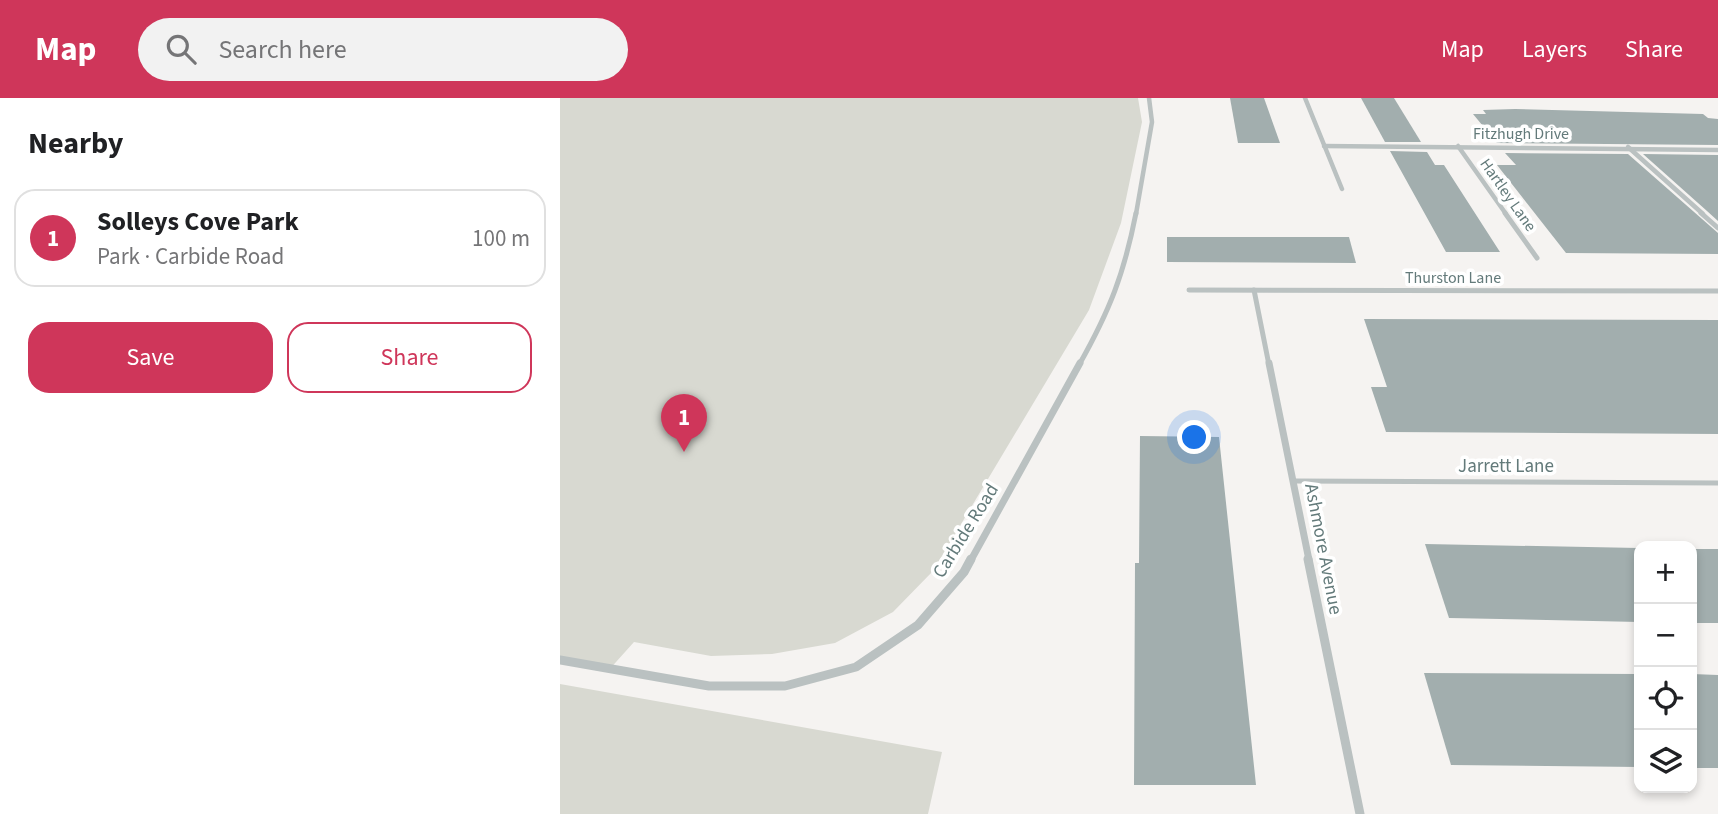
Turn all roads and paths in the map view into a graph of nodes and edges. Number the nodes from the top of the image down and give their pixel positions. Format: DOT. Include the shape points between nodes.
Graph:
graph roads {
  1 [pos="1149,98"];
  2 [pos="1305,98"];
  3 [pos="1324,146"];
  4 [pos="1458,146"];
  5 [pos="1628,147"];
  6 [pos="1718,150"];
  7 [pos="1342,189"];
  8 [pos="1718,228"];
  9 [pos="1537,258"];
  10 [pos="1189,290"];
  11 [pos="1255,290"];
  12 [pos="1718,291"];
  13 [pos="1294,481"];
  14 [pos="1718,483"];
  15 [pos="560,660"];
  16 [pos="1360,814"];
  1 -- 15 [label="street, Carbide Road" via="1152,122 1138,210 1107,316 964,572 918,625 856,667 785,686 709,686"];
  2 -- 3 [label="street"];
  3 -- 4 [label="street, Fitzhugh Drive"];
  3 -- 7 [label="street"];
  4 -- 5 [label="street, Fitzhugh Drive"];
  4 -- 9 [label="street, Hartley Lane"];
  5 -- 6 [label="street, Fitzhugh Drive"];
  5 -- 8 [label="street"];
  10 -- 11 [label="street, Thurston Lane"];
  11 -- 12 [label="street, Thurston Lane"];
  11 -- 13 [label="street, Ashmore Avenue"];
  13 -- 14 [label="lane, Jarrett Lane"];
  13 -- 16 [label="street, Ashmore Avenue"];
}
